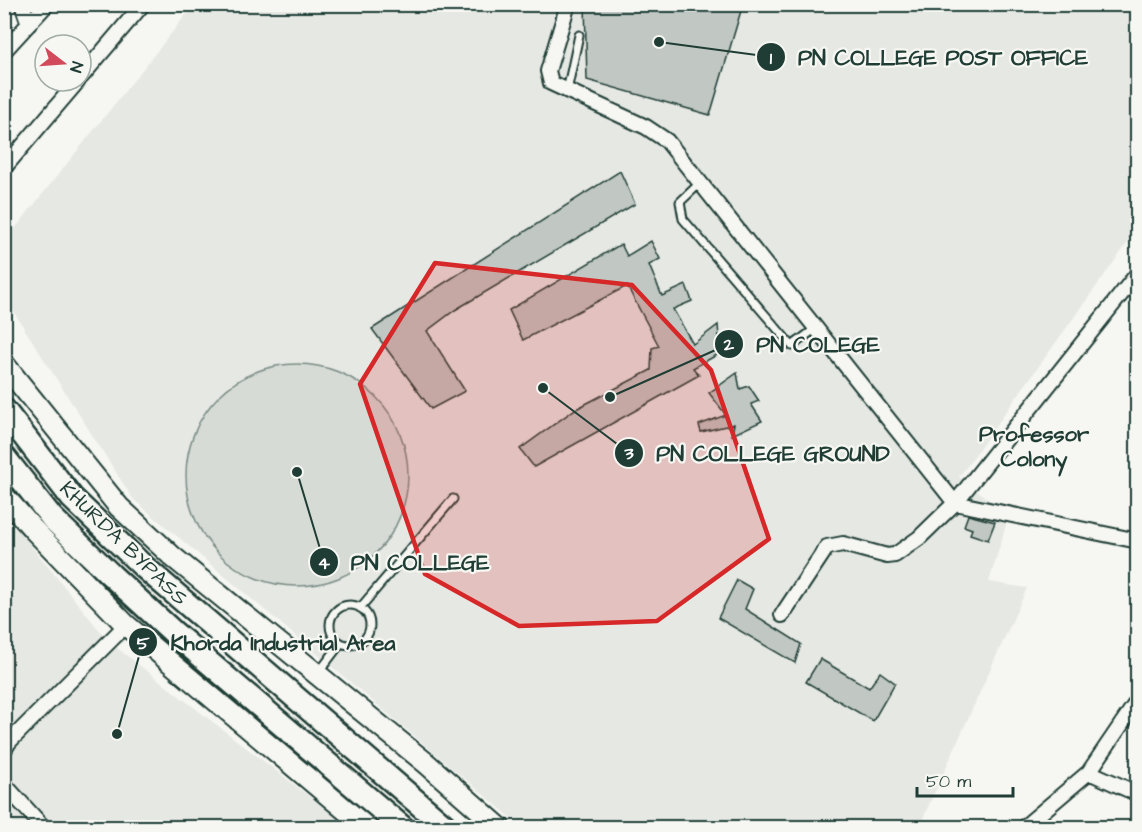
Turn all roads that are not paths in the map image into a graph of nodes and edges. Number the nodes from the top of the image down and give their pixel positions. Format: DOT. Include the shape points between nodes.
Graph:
graph roads {
  1 [pos="22,4"];
  2 [pos="47,4"];
  3 [pos="143,4"];
  4 [pos="568,4"];
  5 [pos="29,24"];
  6 [pos="579,35"];
  7 [pos="4,51"];
  8 [pos="93,63"];
  9 [pos="68,93"];
  10 [pos="566,93"];
  11 [pos="4,168"];
  12 [pos="700,183"];
  13 [pos="1137,273"];
  14 [pos="817,327"];
  15 [pos="4,364"];
  16 [pos="4,410"];
  17 [pos="4,458"];
  18 [pos="4,496"];
  19 [pos="453,499"];
  20 [pos="955,503"];
  21 [pos="1137,541"];
  22 [pos="360,608"];
  23 [pos="782,615"];
  24 [pos="126,625"];
  25 [pos="341,643"];
  26 [pos="316,675"];
  27 [pos="1137,700"];
  28 [pos="4,750"];
  29 [pos="1089,772"];
  30 [pos="4,784"];
  31 [pos="1137,794"];
  32 [pos="44,828"];
  33 [pos="367,828"];
  34 [pos="403,828"];
  35 [pos="447,828"];
  36 [pos="500,828"];
  37 [pos="1023,828"];
  1 -- 5 [label="street"];
  2 -- 5 [label="street"];
  3 -- 8 [label="street"];
  4 -- 10 [label="street" via="548,71 551,83"];
  5 -- 7 [label="street"];
  6 -- 10 [label="lane"];
  9 -- 11 [label="street"];
  10 -- 12 [label="street" via="646,127 667,141"];
  12 -- 14 [label="street"];
  12 -- 14 [label="lane" via="680,202 682,219 792,346"];
  13 -- 20 [label="street"];
  14 -- 20 [label="street"];
  15 -- 26 [label="main road" via="119,507 173,557"];
  16 -- 35 [label="highway, KHURDA BYPASS" via="72,498 128,552"];
  17 -- 34 [label="highway, KHURDA BYPASS" via="52,518 111,575"];
  18 -- 24 [label="main road"];
  19 -- 22 [label="lane"];
  20 -- 21 [label="street"];
  20 -- 23 [label="street" via="895,555 843,544 827,547"];
  22 -- 25 [label="lane" via="370,624 366,637 354,644"];
  22 -- 25 [label="lane" via="348,605 333,615 332,634"];
  24 -- 28 [label="street"];
  24 -- 33 [label="main road"];
  25 -- 26 [label="lane"];
  26 -- 36 [label="main road"];
  27 -- 29 [label="street"];
  29 -- 31 [label="street"];
  29 -- 37 [label="street"];
  30 -- 32 [label="street"];
}
